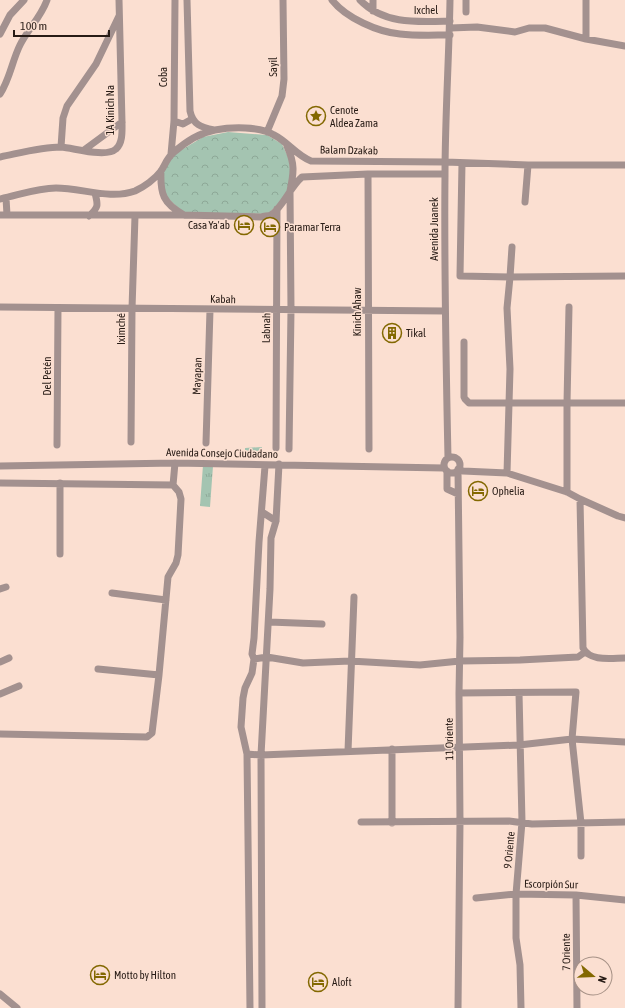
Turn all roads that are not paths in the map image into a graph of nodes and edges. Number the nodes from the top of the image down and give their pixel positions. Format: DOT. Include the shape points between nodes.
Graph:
graph roads {
  1 [pos="24,0"];
  2 [pos="48,0"];
  3 [pos="119,0"];
  4 [pos="175,0"];
  5 [pos="187,0"];
  6 [pos="283,0"];
  7 [pos="332,0"];
  8 [pos="360,0"];
  9 [pos="373,0"];
  10 [pos="450,0"];
  11 [pos="466,0"];
  12 [pos="586,0"];
  13 [pos="374,11"];
  14 [pos="466,12"];
  15 [pos="120,14"];
  16 [pos="389,18"];
  17 [pos="450,28"];
  18 [pos="385,31"];
  19 [pos="0,34"];
  20 [pos="586,39"];
  21 [pos="625,46"];
  22 [pos="0,94"];
  23 [pos="192,119"];
  24 [pos="174,121"];
  25 [pos="122,122"];
  26 [pos="214,130"];
  27 [pos="267,132"];
  28 [pos="286,144"];
  29 [pos="61,147"];
  30 [pos="84,150"];
  31 [pos="171,154"];
  32 [pos="0,157"];
  33 [pos="445,162"];
  34 [pos="462,163"];
  35 [pos="528,165"];
  36 [pos="625,165"];
  37 [pos="161,171"];
  38 [pos="368,174"];
  39 [pos="445,174"];
  40 [pos="290,191"];
  41 [pos="95,193"];
  42 [pos="3,199"];
  43 [pos="525,202"];
  44 [pos="277,209"];
  45 [pos="4,215"];
  46 [pos="184,215"];
  47 [pos="89,216"];
  48 [pos="135,216"];
  49 [pos="512,247"];
  50 [pos="625,276"];
  51 [pos="510,278"];
  52 [pos="0,307"];
  53 [pos="569,307"];
  54 [pos="58,308"];
  55 [pos="132,309"];
  56 [pos="210,310"];
  57 [pos="277,310"];
  58 [pos="291,310"];
  59 [pos="368,311"];
  60 [pos="445,311"];
  61 [pos="464,342"];
  62 [pos="509,403"];
  63 [pos="567,403"];
  64 [pos="625,403"];
  65 [pos="131,442"];
  66 [pos="206,442"];
  67 [pos="57,445"];
  68 [pos="276,448"];
  69 [pos="289,449"];
  70 [pos="369,449"];
  71 [pos="448,458"];
  72 [pos="175,463"];
  73 [pos="280,464"];
  74 [pos="0,466"];
  75 [pos="265,466"];
  76 [pos="446,470"];
  77 [pos="458,470"];
  78 [pos="507,473"];
  79 [pos="0,483"];
  80 [pos="60,484"];
  81 [pos="174,485"];
  82 [pos="567,492"];
  83 [pos="458,494"];
  84 [pos="580,500"];
  85 [pos="262,512"];
  86 [pos="625,518"];
  87 [pos="276,521"];
  88 [pos="271,538"];
  89 [pos="259,542"];
  90 [pos="60,554"];
  91 [pos="257,587"];
  92 [pos="270,589"];
  93 [pos="112,593"];
  94 [pos="354,597"];
  95 [pos="166,600"];
  96 [pos="268,622"];
  97 [pos="322,624"];
  98 [pos="585,652"];
  99 [pos="267,657"];
  100 [pos="9,658"];
  101 [pos="625,658"];
  102 [pos="254,659"];
  103 [pos="350,661"];
  104 [pos="460,661"];
  105 [pos="0,662"];
  106 [pos="98,669"];
  107 [pos="252,673"];
  108 [pos="159,675"];
  109 [pos="265,679"];
  110 [pos="19,686"];
  111 [pos="459,693"];
  112 [pos="519,693"];
  113 [pos="0,694"];
  114 [pos="0,734"];
  115 [pos="572,739"];
  116 [pos="625,742"];
  117 [pos="519,744"];
  118 [pos="460,747"];
  119 [pos="392,749"];
  120 [pos="348,751"];
  121 [pos="247,754"];
  122 [pos="261,755"];
  123 [pos="361,822"];
  124 [pos="460,822"];
  125 [pos="522,822"];
  126 [pos="625,822"];
  127 [pos="392,823"];
  128 [pos="581,823"];
  129 [pos="261,847"];
  130 [pos="249,848"];
  131 [pos="581,856"];
  132 [pos="516,894"];
  133 [pos="576,895"];
  134 [pos="476,898"];
  135 [pos="625,900"];
  136 [pos="0,994"];
  137 [pos="17,1008"];
  138 [pos="250,1008"];
  139 [pos="262,1008"];
  140 [pos="458,1008"];
  141 [pos="521,1008"];
  142 [pos="577,1008"];
  1 -- 19 [label="street" via="10,15"];
  2 -- 22 [label="street" via="20,46"];
  3 -- 15 [label="street, 1A Kinich Na"];
  4 -- 24 [label="street, Coba"];
  5 -- 23 [label="street" via="189,99"];
  6 -- 27 [label="street, Sayil" via="282,96"];
  7 -- 18 [label="street" via="352,17"];
  8 -- 13 [label="street, Ixchel"];
  9 -- 13 [label="street"];
  10 -- 17 [label="street, Avenida Juanek"];
  11 -- 14 [label="street"];
  12 -- 20 [label="street"];
  13 -- 16 [label="street, Ixchel"];
  15 -- 25 [label="street, 1A Kinich Na"];
  15 -- 29 [label="street" via="96,64 67,106 63,118"];
  16 -- 17 [label="street, Ixchel"];
  16 -- 18 [label="street"];
  17 -- 18 [label="street" via="400,34"];
  17 -- 20 [label="street" via="477,27 515,32 529,28 545,28"];
  17 -- 33 [label="street, Avenida Juanek"];
  20 -- 21 [label="street"];
  23 -- 24 [label="street" via="183,124"];
  23 -- 26 [label="street"];
  24 -- 31 [label="street, Coba"];
  25 -- 30 [label="street"];
  25 -- 30 [label="street, 1A Kinich Na" via="121,140 116,149 110,152"];
  26 -- 27 [label="street, Balam Dzakab" via="250,128"];
  26 -- 31 [label="street, Balam Dzakab" via="186,142"];
  27 -- 28 [label="street, Balam Dzakab" via="281,138"];
  28 -- 33 [label="street, Balam Dzakab" via="303,158 311,161"];
  28 -- 40 [label="street" via="294,166"];
  29 -- 30 [label="street, 1A Kinich Na"];
  29 -- 32 [label="street, 1A Kinich Na"];
  31 -- 37 [label="street, Balam Dzakab"];
  33 -- 34 [label="street, Balam Dzakab"];
  33 -- 39 [label="street, Avenida Juanek"];
  34 -- 35 [label="street, Balam Dzakab"];
  34 -- 51 [label="street" via="460,276"];
  35 -- 36 [label="street, Balam Dzakab"];
  35 -- 43 [label="street"];
  37 -- 41 [label="street, Balam Dzakab" via="135,191 118,195"];
  37 -- 46 [label="street" via="162,195 171,206"];
  38 -- 39 [label="street"];
  38 -- 40 [label="street" via="302,177"];
  38 -- 59 [label="street, Kinich Ahaw"];
  39 -- 60 [label="street, Avenida Juanek"];
  40 -- 44 [label="street"];
  40 -- 58 [label="street"];
  41 -- 42 [label="street, Balam Dzakab" via="56,188 36,190"];
  41 -- 47 [label="street" via="96,210"];
  42 -- 45 [label="street"];
  44 -- 46 [label="street" via="270,215 261,217"];
  44 -- 57 [label="street, Labnah"];
  45 -- 47 [label="street"];
  46 -- 48 [label="street"];
  47 -- 48 [label="street"];
  48 -- 55 [label="street, Iximché"];
  49 -- 51 [label="street"];
  50 -- 51 [label="street"];
  51 -- 62 [label="street" via="507,308"];
  52 -- 54 [label="street, Kabah"];
  53 -- 63 [label="street"];
  54 -- 55 [label="street, Kabah"];
  54 -- 67 [label="street, Del Petén"];
  55 -- 56 [label="street, Kabah"];
  55 -- 65 [label="street, Iximché"];
  56 -- 57 [label="street, Kabah"];
  56 -- 66 [label="street, Mayapan"];
  57 -- 58 [label="street, Kabah"];
  57 -- 68 [label="street, Labnah"];
  58 -- 59 [label="street, Kabah"];
  58 -- 69 [label="street"];
  59 -- 60 [label="street, Kabah"];
  59 -- 70 [label="street, Kinich Ahaw"];
  60 -- 71 [label="street, Avenida Juanek"];
  61 -- 62 [label="street" via="465,399 471,403"];
  62 -- 63 [label="street"];
  62 -- 78 [label="street"];
  63 -- 64 [label="street"];
  63 -- 82 [label="street"];
  71 -- 76 [label="street" via="444,462"];
  71 -- 77 [label="street" via="458,459"];
  72 -- 74 [label="street, Avenida Consejo Ciudadano"];
  72 -- 75 [label="street, Avenida Consejo Ciudadano"];
  72 -- 81 [label="street"];
  73 -- 75 [label="street, Avenida Consejo Ciudadano"];
  73 -- 76 [label="street, Avenida Consejo Ciudadano"];
  73 -- 87 [label="street"];
  75 -- 85 [label="street"];
  76 -- 77 [label="street" via="452,473"];
  76 -- 83 [label="street" via="447,489"];
  77 -- 78 [label="street"];
  77 -- 83 [label="street, 11 Oriente"];
  78 -- 82 [label="street"];
  79 -- 80 [label="street"];
  80 -- 81 [label="street"];
  80 -- 90 [label="street"];
  81 -- 95 [label="street" via="181,499 178,555 168,577"];
  82 -- 84 [label="street"];
  83 -- 104 [label="street, 11 Oriente"];
  84 -- 86 [label="street"];
  84 -- 98 [label="street"];
  85 -- 87 [label="street"];
  85 -- 89 [label="street"];
  87 -- 88 [label="street"];
  88 -- 89 [label="street"];
  88 -- 92 [label="street"];
  89 -- 91 [label="street"];
  91 -- 92 [label="street"];
  91 -- 102 [label="street" via="252,654"];
  92 -- 96 [label="street"];
  93 -- 95 [label="street"];
  94 -- 103 [label="street"];
  95 -- 108 [label="street"];
  96 -- 97 [label="street"];
  96 -- 99 [label="street"];
  98 -- 101 [label="street" via="596,658"];
  98 -- 104 [label="street" via="578,657"];
  99 -- 102 [label="street"];
  99 -- 103 [label="street" via="303,663"];
  99 -- 109 [label="street"];
  100 -- 105 [label="street"];
  102 -- 107 [label="street"];
  103 -- 104 [label="street" via="420,665"];
  103 -- 120 [label="street"];
  104 -- 111 [label="street, 11 Oriente"];
  106 -- 108 [label="street"];
  107 -- 109 [label="street"];
  107 -- 121 [label="street" via="245,688 241,727"];
  108 -- 114 [label="street" via="153,728 147,737"];
  109 -- 122 [label="street"];
  110 -- 113 [label="street"];
  111 -- 112 [label="street"];
  111 -- 118 [label="street, 11 Oriente"];
  112 -- 115 [label="street" via="576,692"];
  112 -- 117 [label="street, 9 Oriente"];
  115 -- 116 [label="street"];
  115 -- 117 [label="street"];
  115 -- 128 [label="street"];
  117 -- 118 [label="street"];
  117 -- 125 [label="street, 9 Oriente"];
  118 -- 119 [label="street"];
  118 -- 124 [label="street, 11 Oriente"];
  119 -- 120 [label="street"];
  119 -- 127 [label="street"];
  120 -- 122 [label="street"];
  121 -- 122 [label="street"];
  121 -- 130 [label="street"];
  122 -- 129 [label="street"];
  123 -- 127 [label="street"];
  124 -- 125 [label="street"];
  124 -- 127 [label="street"];
  124 -- 140 [label="street, 11 Oriente"];
  125 -- 128 [label="street"];
  125 -- 132 [label="street, 9 Oriente"];
  126 -- 128 [label="street"];
  128 -- 131 [label="street"];
  129 -- 130 [label="street"];
  129 -- 139 [label="street"];
  130 -- 138 [label="street"];
  132 -- 133 [label="street, Escorpión Sur"];
  132 -- 134 [label="street, Escorpión Sur"];
  132 -- 141 [label="street, 9 Oriente"];
  133 -- 135 [label="street, Escorpión Sur"];
  133 -- 142 [label="street, 7 Oriente"];
  136 -- 137 [label="street"];
}
